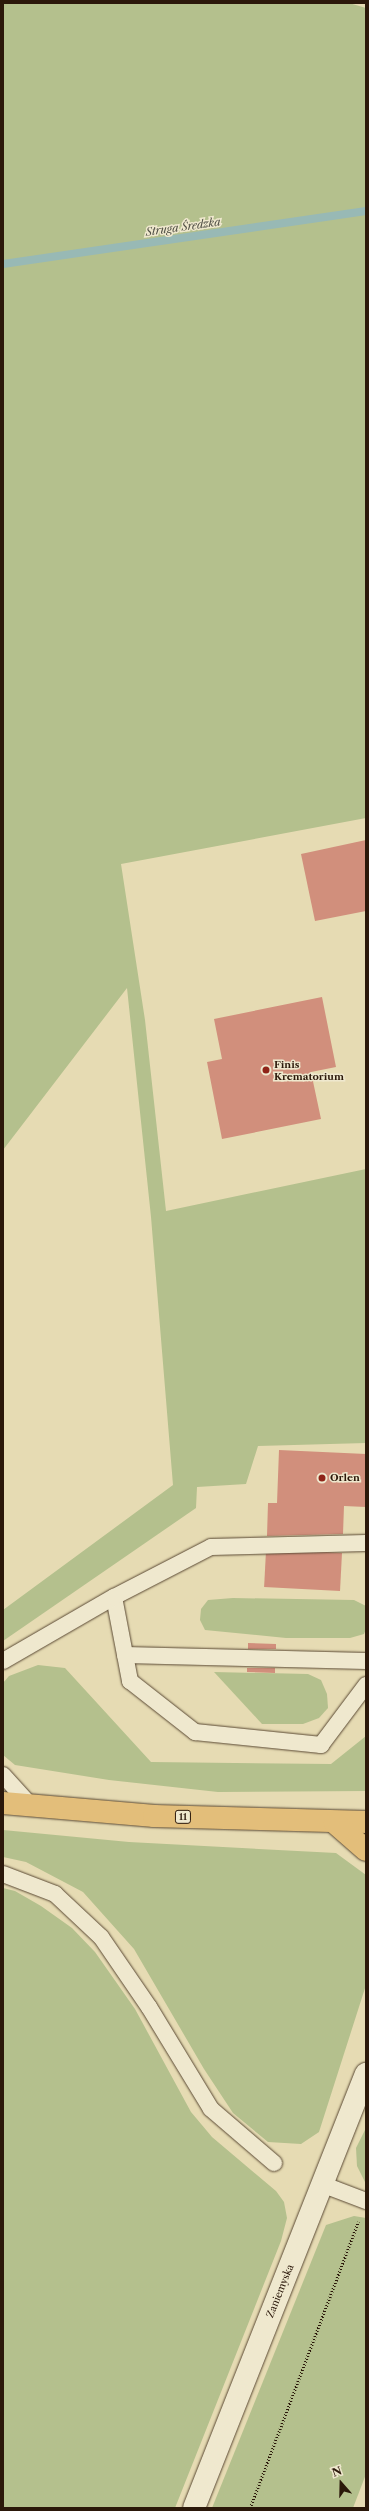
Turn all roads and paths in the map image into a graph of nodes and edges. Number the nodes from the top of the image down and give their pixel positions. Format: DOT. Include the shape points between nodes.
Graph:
graph roads {
  1 [pos="366,1543"];
  2 [pos="114,1597"];
  3 [pos="125,1655"];
  4 [pos="3,1661"];
  5 [pos="366,1661"];
  6 [pos="366,1685"];
  7 [pos="3,1775"];
  8 [pos="3,1803"];
  9 [pos="31,1806"];
  10 [pos="366,1822"];
  11 [pos="335,1823"];
  12 [pos="366,1850"];
  13 [pos="3,1874"];
  14 [pos="366,2074"];
  15 [pos="274,2163"];
  16 [pos="324,2185"];
  17 [pos="366,2201"];
  18 [pos="360,2216"];
  19 [pos="194,2508"];
  20 [pos="250,2508"];
  1 -- 2 [label="lane" via="211,1547"];
  2 -- 3 [label="lane"];
  2 -- 4 [label="lane"];
  3 -- 5 [label="lane"];
  3 -- 6 [label="lane" via="130,1681 195,1732 321,1746"];
  7 -- 9 [label="lane"];
  8 -- 9 [label="highway, 11"];
  9 -- 11 [label="highway, 11" via="154,1816"];
  10 -- 11 [label="highway, 11"];
  11 -- 12 [label="highway"];
  13 -- 15 [label="lane" via="55,1894 101,1937 149,2006 211,2109"];
  14 -- 16 [label="main road, Zaniemyska"];
  16 -- 17 [label="lane"];
  16 -- 19 [label="main road, Zaniemyska"];
  18 -- 20 [label="path"];
}
